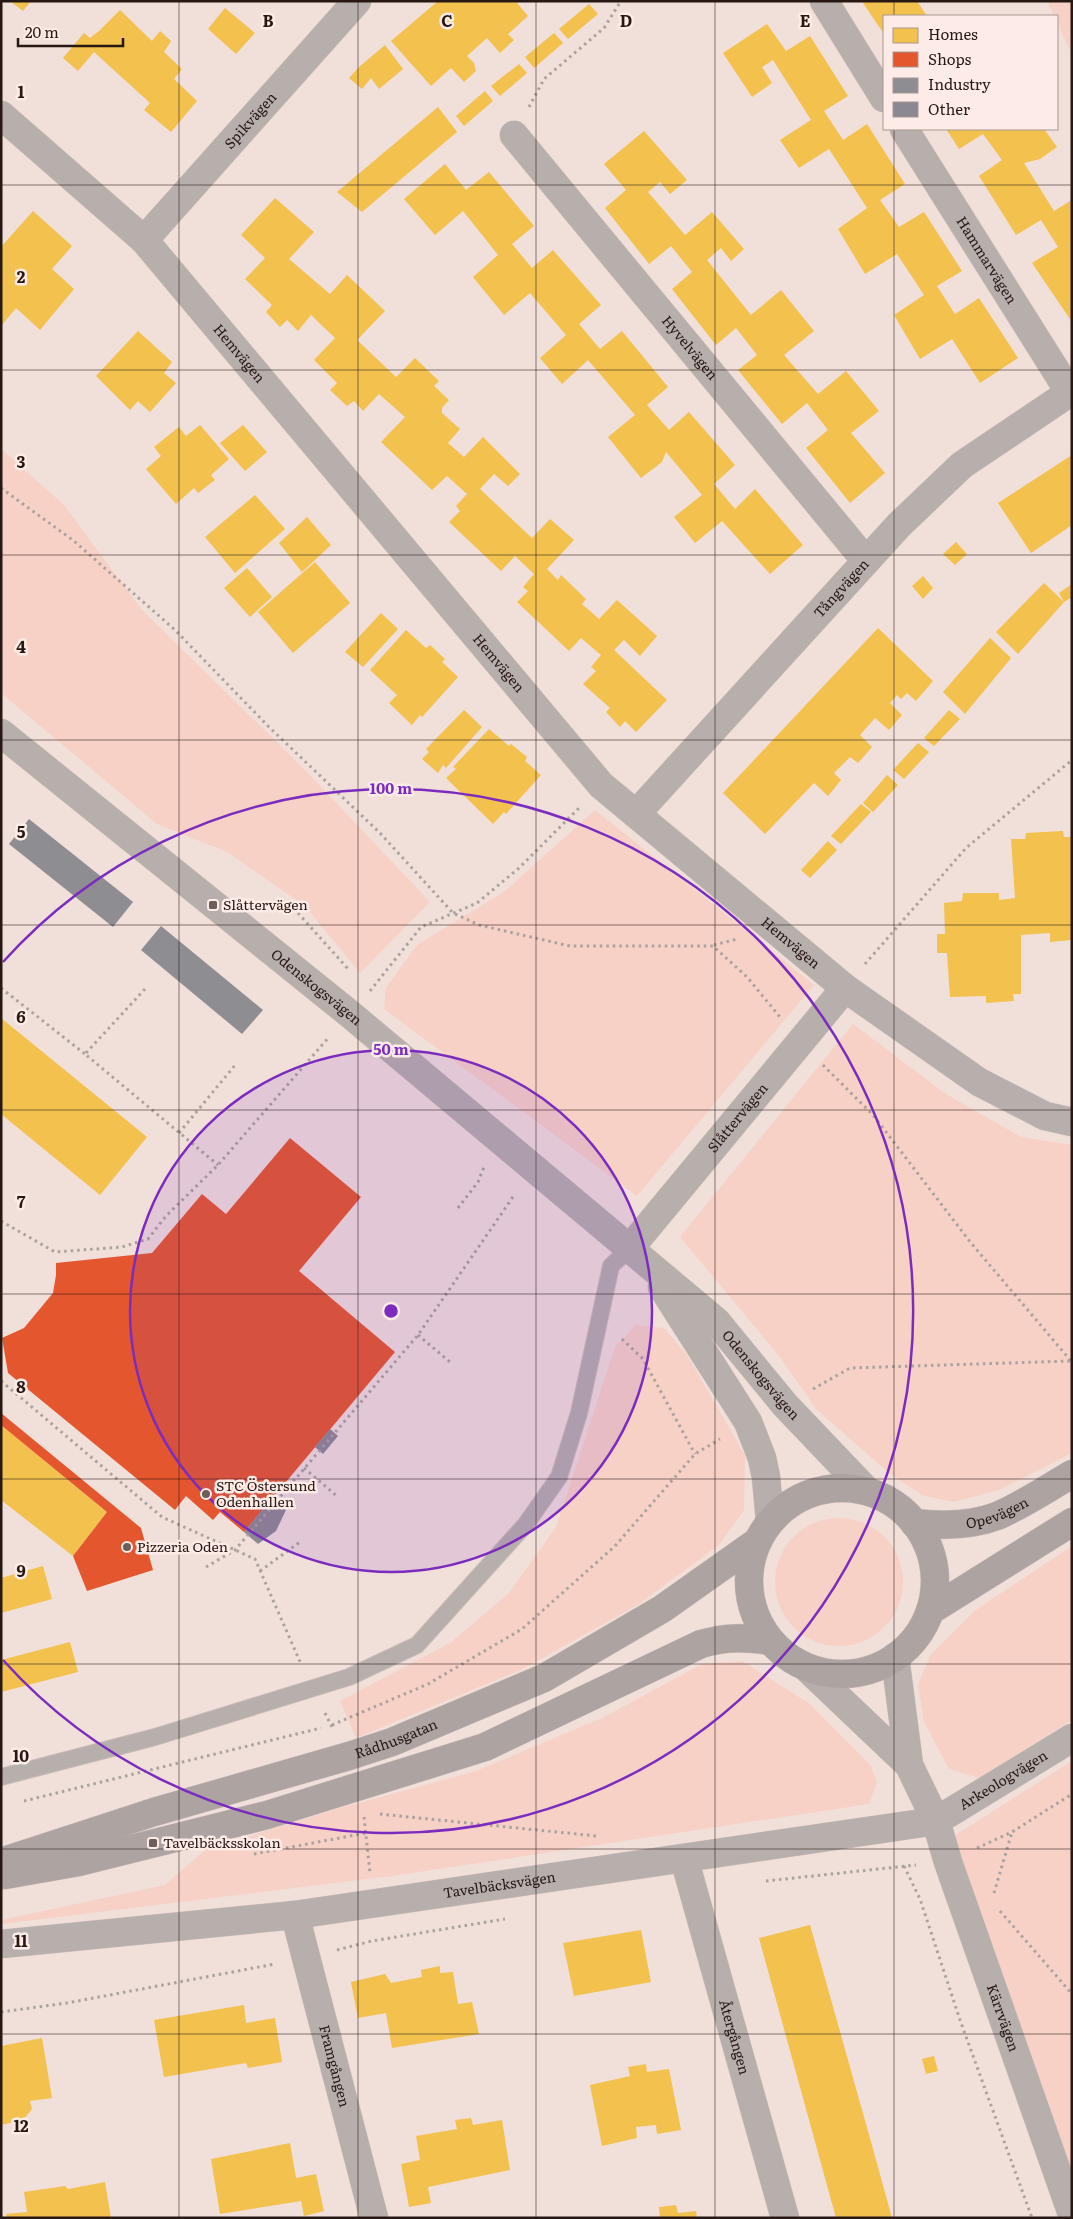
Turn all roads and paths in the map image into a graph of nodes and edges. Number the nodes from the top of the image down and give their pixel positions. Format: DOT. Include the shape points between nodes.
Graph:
graph roads {
  1 [pos="357,1"];
  2 [pos="621,1"];
  3 [pos="824,1"];
  4 [pos="883,96"];
  5 [pos="1,115"];
  6 [pos="905,130"];
  7 [pos="514,135"];
  8 [pos="144,240"];
  9 [pos="1071,392"];
  10 [pos="1,488"];
  11 [pos="866,561"];
  12 [pos="1,733"];
  13 [pos="1072,760"];
  14 [pos="601,785"];
  15 [pos="636,814"];
  16 [pos="298,913"];
  17 [pos="454,914"];
  18 [pos="350,971"];
  19 [pos="363,985"];
  20 [pos="1,988"];
  21 [pos="845,988"];
  22 [pos="145,989"];
  23 [pos="351,1016"];
  24 [pos="800,1041"];
  25 [pos="86,1054"];
  26 [pos="236,1064"];
  27 [pos="1072,1122"];
  28 [pos="179,1133"];
  29 [pos="486,1161"];
  30 [pos="218,1165"];
  31 [pos="521,1186"];
  32 [pos="458,1208"];
  33 [pos="1,1221"];
  34 [pos="630,1248"];
  35 [pos="649,1267"];
  36 [pos="599,1317"];
  37 [pos="418,1335"];
  38 [pos="1071,1361"];
  39 [pos="450,1362"];
  40 [pos="1,1381"];
  41 [pos="786,1405"];
  42 [pos="748,1422"];
  43 [pos="695,1454"];
  44 [pos="304,1468"];
  45 [pos="1072,1474"];
  46 [pos="867,1491"];
  47 [pos="338,1497"];
  48 [pos="162,1517"];
  49 [pos="914,1522"];
  50 [pos="1072,1522"];
  51 [pos="764,1531"];
  52 [pos="300,1542"];
  53 [pos="206,1566"];
  54 [pos="260,1570"];
  55 [pos="930,1611"];
  56 [pos="770,1641"];
  57 [pos="895,1657"];
  58 [pos="808,1668"];
  59 [pos="1072,1738"];
  60 [pos="909,1765"];
  61 [pos="1,1777"];
  62 [pos="1072,1794"];
  63 [pos="20,1802"];
  64 [pos="373,1814"];
  65 [pos="936,1821"];
  66 [pos="1012,1832"];
  67 [pos="366,1833"];
  68 [pos="601,1837"];
  69 [pos="249,1855"];
  70 [pos="684,1858"];
  71 [pos="1,1862"];
  72 [pos="948,1862"];
  73 [pos="904,1866"];
  74 [pos="1,1876"];
  75 [pos="761,1881"];
  76 [pos="992,1901"];
  77 [pos="998,1908"];
  78 [pos="295,1915"];
  79 [pos="508,1919"];
  80 [pos="1,1944"];
  81 [pos="306,1958"];
  82 [pos="1072,1994"];
  83 [pos="1,2012"];
  84 [pos="1072,2214"];
  85 [pos="374,2218"];
  86 [pos="785,2218"];
  87 [pos="1032,2218"];
  1 -- 8 [label="street, Spikvägen"];
  2 -- 7 [label="path" via="604,28 544,79"];
  3 -- 4 [label="street"];
  5 -- 8 [label="street, Hemvägen"];
  6 -- 9 [label="street, Hammarvägen"];
  7 -- 11 [label="street, Hyvelvägen"];
  8 -- 14 [label="street, Hemvägen"];
  9 -- 11 [label="street, Tångvägen" via="962,465"];
  10 -- 17 [label="path" via="74,542 175,630 268,726 380,833"];
  11 -- 15 [label="street, Tångvägen"];
  12 -- 23 [label="street, Odenskogsvägen"];
  13 -- 21 [label="path" via="966,848"];
  14 -- 15 [label="street, Hemvägen"];
  14 -- 17 [label="path" via="519,868 477,903"];
  15 -- 21 [label="street, Hemvägen"];
  16 -- 18 [label="path"];
  17 -- 19 [label="path" via="421,927 369,993"];
  17 -- 24 [label="path" via="479,925 570,946 713,946 746,977"];
  20 -- 25 [label="path"];
  21 -- 24 [label="street, Slåttervägen"];
  21 -- 27 [label="street, Hemvägen" via="979,1082 1045,1116"];
  22 -- 25 [label="path"];
  23 -- 30 [label="path" via="328,1038"];
  23 -- 34 [label="street, Odenskogsvägen"];
  24 -- 34 [label="street, Slåttervägen"];
  24 -- 38 [label="path" via="873,1115 971,1243"];
  25 -- 28 [label="path"];
  26 -- 28 [label="path"];
  28 -- 30 [label="path"];
  29 -- 32 [label="path" via="478,1182"];
  30 -- 33 [label="path" via="166,1216 148,1239 122,1247 55,1252"];
  31 -- 37 [label="path"];
  34 -- 35 [label="street, Odenskogsvägen"];
  34 -- 36 [label="lane" via="611,1266"];
  35 -- 41 [label="street, Odenskogsvägen" via="716,1321"];
  35 -- 42 [label="street, Odenskogsvägen"];
  36 -- 43 [label="path" via="643,1359"];
  36 -- 61 [label="lane" via="579,1414 559,1477 526,1524 417,1645 340,1680 156,1737"];
  37 -- 39 [label="path"];
  37 -- 44 [label="path"];
  38 -- 41 [label="path" via="850,1368"];
  40 -- 48 [label="path"];
  41 -- 46 [label="street, Odenskogsvägen"];
  42 -- 43 [label="path"];
  42 -- 51 [label="street, Odenskogsvägen" via="762,1458 768,1494"];
  43 -- 63 [label="path" via="615,1546 522,1629 428,1684 332,1726"];
  44 -- 47 [label="path"];
  44 -- 53 [label="path" via="235,1550"];
  45 -- 49 [label="main road, Opevägen" via="991,1518 938,1525"];
  46 -- 49 [label="main road, Rådhusgatan" via="887,1499"];
  46 -- 51 [label="main road, Rådhusgatan" via="839,1487 812,1492 787,1505"];
  49 -- 55 [label="main road, Rådhusgatan" via="932,1558 935,1585"];
  50 -- 55 [label="main road"];
  51 -- 56 [label="main road" via="750,1562 748,1589 754,1615"];
  51 -- 71 [label="main road, Rådhusgatan" via="662,1608 544,1678 392,1742 154,1812"];
  52 -- 54 [label="path"];
  55 -- 57 [label="main road" via="916,1637"];
  56 -- 58 [label="main road" via="786,1656"];
  56 -- 74 [label="main road" via="723,1638 700,1644 485,1747 357,1788 267,1815 79,1862"];
  57 -- 58 [label="main road" via="861,1672 838,1674"];
  57 -- 60 [label="street"];
  58 -- 60 [label="street"];
  59 -- 65 [label="street, Arkeologvägen"];
  60 -- 65 [label="street"];
  62 -- 66 [label="path"];
  64 -- 68 [label="path"];
  65 -- 70 [label="street, Tavelbäcksvägen"];
  65 -- 72 [label="street, Kärrvägen"];
  66 -- 72 [label="path"];
  66 -- 76 [label="path"];
  67 -- 69 [label="path"];
  70 -- 78 [label="street, Tavelbäcksvägen"];
  70 -- 86 [label="street, Återgången"];
  72 -- 73 [label="path"];
  72 -- 84 [label="street, Kärrvägen"];
  73 -- 75 [label="path"];
  73 -- 87 [label="path" via="920,1899"];
  77 -- 82 [label="path"];
  78 -- 80 [label="street, Tavelbäcksvägen"];
  78 -- 81 [label="street, Framgången"];
  79 -- 81 [label="path" via="372,1941"];
  81 -- 83 [label="path" via="67,2003"];
  81 -- 85 [label="street, Framgången"];
}
